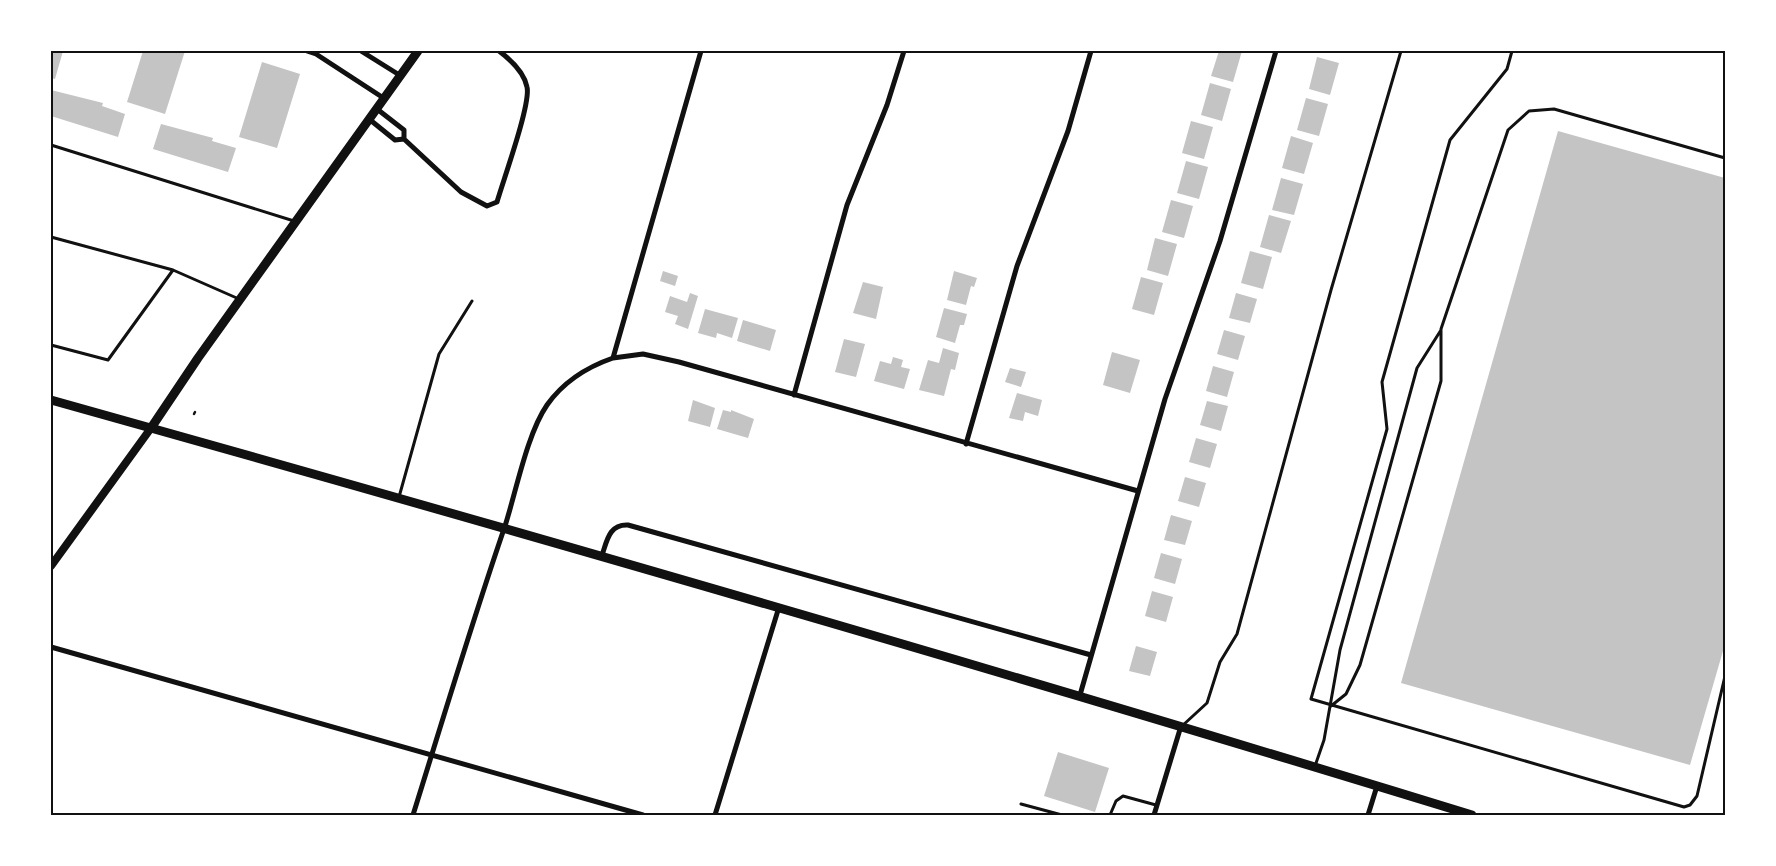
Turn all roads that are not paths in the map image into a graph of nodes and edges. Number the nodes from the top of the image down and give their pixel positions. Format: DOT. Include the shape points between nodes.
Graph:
graph roads {
  1 [pos="307,51"];
  2 [pos="361,51"];
  3 [pos="418,51"];
  4 [pos="499,51"];
  5 [pos="701,51"];
  6 [pos="904,51"];
  7 [pos="1092,51"];
  8 [pos="1276,51"];
  9 [pos="1401,51"];
  10 [pos="1512,51"];
  11 [pos="401,76"];
  12 [pos="385,99"];
  13 [pos="377,109"];
  14 [pos="369,119"];
  15 [pos="404,139"];
  16 [pos="51,145"];
  17 [pos="1725,158"];
  18 [pos="296,222"];
  19 [pos="51,236"];
  20 [pos="173,270"];
  21 [pos="240,300"];
  22 [pos="472,301"];
  23 [pos="1442,329"];
  24 [pos="51,345"];
  25 [pos="613,358"];
  26 [pos="794,395"];
  27 [pos="51,400"];
  28 [pos="151,428"];
  29 [pos="966,444"];
  30 [pos="1138,491"];
  31 [pos="399,498"];
  32 [pos="504,528"];
  33 [pos="602,555"];
  34 [pos="51,566"];
  35 [pos="779,606"];
  36 [pos="51,647"];
  37 [pos="1092,655"];
  38 [pos="1725,676"];
  39 [pos="1080,695"];
  40 [pos="1330,706"];
  41 [pos="1181,726"];
  42 [pos="432,754"];
  43 [pos="1315,767"];
  44 [pos="1377,786"];
  45 [pos="1021,804"];
  46 [pos="1157,806"];
  47 [pos="413,815"];
  48 [pos="643,815"];
  49 [pos="715,815"];
  50 [pos="1062,815"];
  51 [pos="1110,815"];
  52 [pos="1154,815"];
  53 [pos="1368,815"];
  54 [pos="1472,815"];
  1 -- 12 [label="street"];
  2 -- 11 [label="street"];
  3 -- 11 [label="main road"];
  4 -- 15 [label="street" via="521,73 528,88 520,129 497,202 486,206 461,192"];
  5 -- 25 [label="street"];
  6 -- 26 [label="street" via="848,205"];
  7 -- 29 [label="street" via="1068,131 1017,266"];
  8 -- 30 [label="street" via="1220,241 1165,399"];
  9 -- 41 [label="lane" via="1331,290 1237,634 1220,662 1206,703"];
  10 -- 40 [label="lane" via="1507,69 1450,140 1382,382 1387,429 1311,699"];
  11 -- 12 [label="main road"];
  12 -- 13 [label="main road"];
  13 -- 14 [label="main road"];
  13 -- 15 [label="street" via="404,130"];
  14 -- 15 [label="street" via="395,140"];
  14 -- 18 [label="main road"];
  16 -- 18 [label="lane"];
  17 -- 23 [label="lane" via="1554,109 1530,111 1508,130"];
  18 -- 21 [label="main road"];
  19 -- 20 [label="lane"];
  20 -- 21 [label="lane"];
  20 -- 24 [label="lane" via="108,360"];
  21 -- 28 [label="main road"];
  22 -- 31 [label="lane" via="439,354"];
  23 -- 40 [label="lane" via="1417,368 1340,650"];
  23 -- 40 [label="lane" via="1441,382 1360,665 1346,694"];
  25 -- 26 [label="street" via="643,354"];
  25 -- 32 [label="street" via="577,375 547,406 535,429"];
  26 -- 29 [label="street"];
  27 -- 28 [label="main road"];
  28 -- 31 [label="main road"];
  28 -- 34 [label="street"];
  29 -- 30 [label="street"];
  30 -- 37 [label="street"];
  31 -- 32 [label="main road"];
  32 -- 33 [label="main road"];
  32 -- 42 [label="street"];
  33 -- 35 [label="main road"];
  33 -- 37 [label="street" via="611,531 628,525"];
  35 -- 39 [label="main road"];
  35 -- 49 [label="street"];
  36 -- 42 [label="street"];
  37 -- 39 [label="street"];
  38 -- 40 [label="lane" via="1697,796 1690,805 1684,806"];
  39 -- 41 [label="main road"];
  40 -- 43 [label="lane"];
  41 -- 43 [label="main road"];
  41 -- 46 [label="street"];
  42 -- 47 [label="street"];
  42 -- 48 [label="street"];
  43 -- 44 [label="main road"];
  44 -- 53 [label="street"];
  44 -- 54 [label="main road"];
  45 -- 50 [label="lane"];
  46 -- 51 [label="lane" via="1123,796 1116,801"];
  46 -- 52 [label="street"];
}
